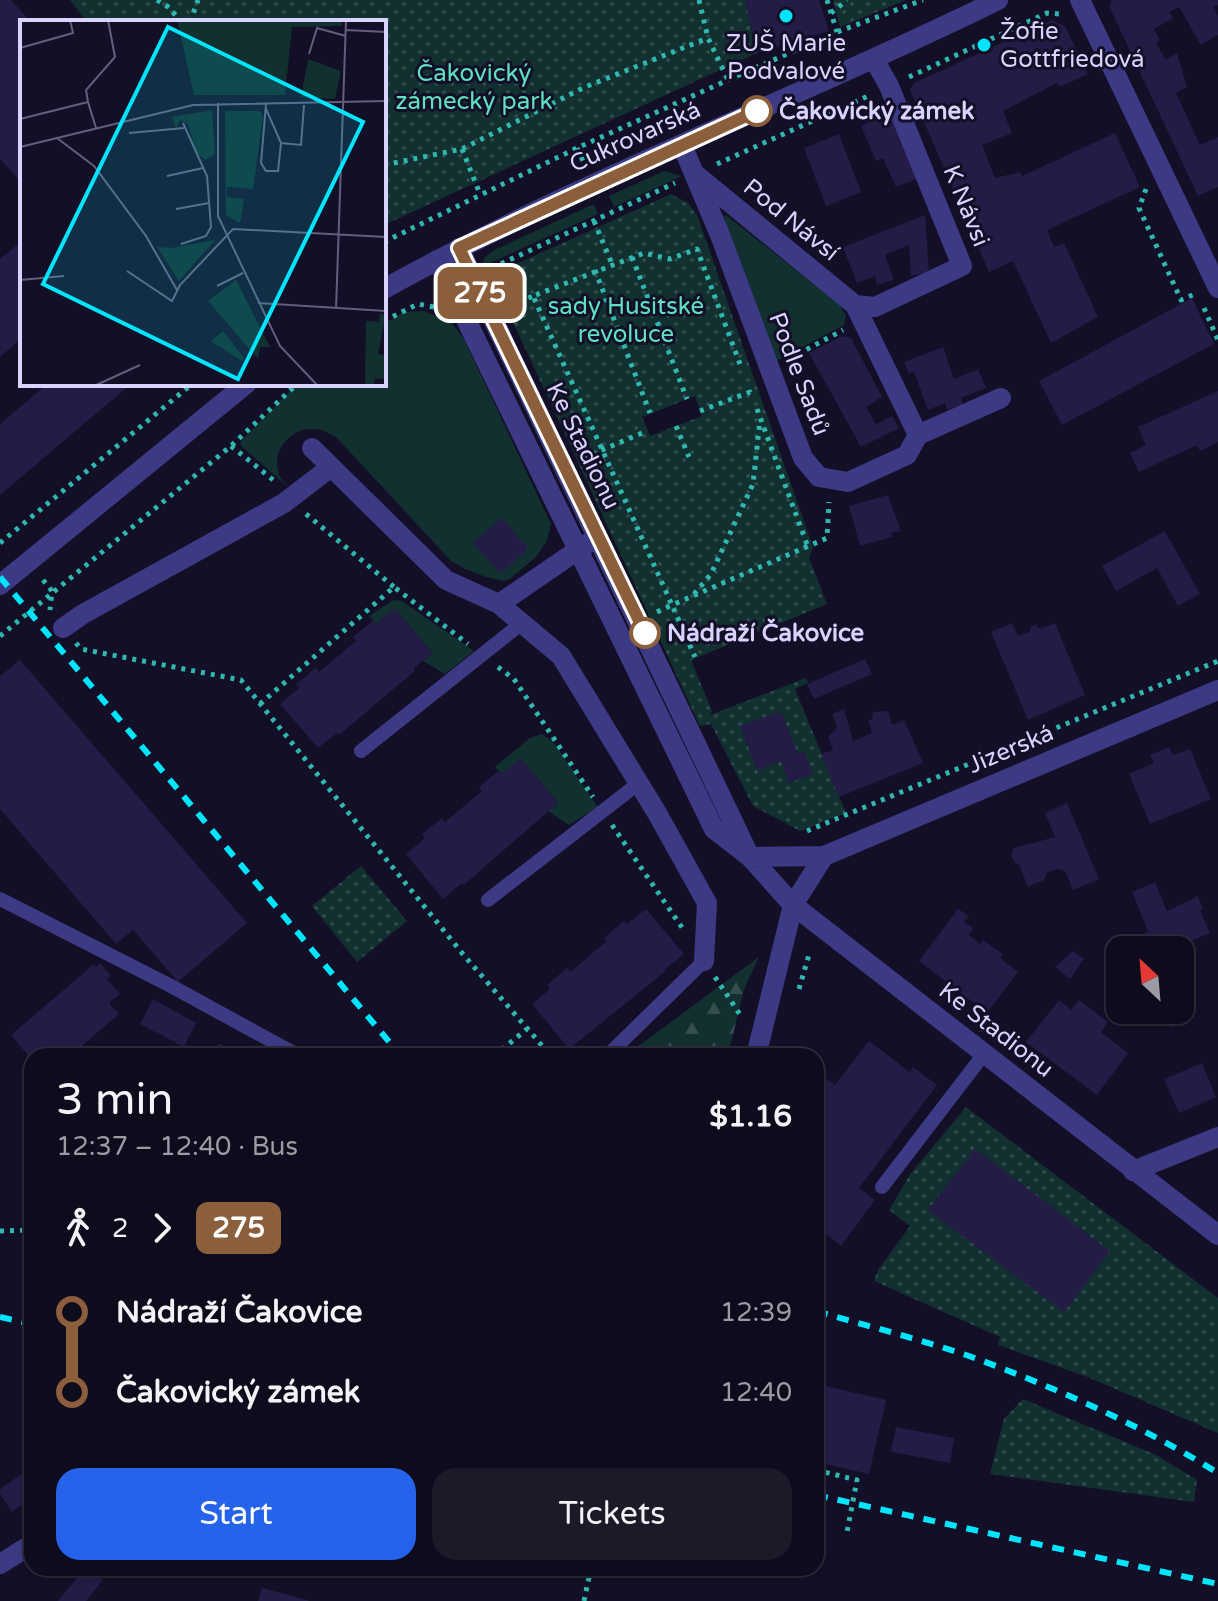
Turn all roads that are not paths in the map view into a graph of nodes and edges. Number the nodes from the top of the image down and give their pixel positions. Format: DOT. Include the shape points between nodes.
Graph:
graph roads {
  1 [pos="998,0"];
  2 [pos="1080,0"];
  3 [pos="874,59"];
  4 [pos="682,145"];
  5 [pos="695,174"];
  6 [pos="459,248"];
  7 [pos="437,260"];
  8 [pos="1215,276"];
  9 [pos="386,288"];
  10 [pos="858,312"];
  11 [pos="244,386"];
  12 [pos="1001,398"];
  13 [pos="918,435"];
  14 [pos="312,448"];
  15 [pos="331,467"];
  16 [pos="599,537"];
  17 [pos="579,548"];
  18 [pos="0,585"];
  19 [pos="499,604"];
  20 [pos="522,623"];
  21 [pos="63,628"];
  22 [pos="1218,690"];
  23 [pos="361,751"];
  24 [pos="639,783"];
  25 [pos="824,856"];
  26 [pos="750,857"];
  27 [pos="0,899"];
  28 [pos="488,900"];
  29 [pos="793,905"];
  30 [pos="704,961"];
  31 [pos="284,1048"];
  32 [pos="615,1048"];
  33 [pos="758,1048"];
  34 [pos="984,1054"];
  35 [pos="1218,1137"];
  36 [pos="1133,1171"];
  37 [pos="882,1187"];
  38 [pos="1218,1235"];
  39 [pos="24,1549"];
  40 [pos="0,1564"];
  1 -- 3 [label="street, Cukrovarská"];
  2 -- 8 [label="street"];
  3 -- 4 [label="street, Cukrovarská"];
  3 -- 10 [label="street, K Návsi" via="962,266"];
  4 -- 5 [label="street, Podle Sadů"];
  4 -- 6 [label="street, Cukrovarská"];
  5 -- 10 [label="street, Pod Návsí"];
  5 -- 13 [label="street, Podle Sadů" via="803,458 819,477 848,482 907,455"];
  6 -- 7 [label="street, Cukrovarská"];
  6 -- 16 [label="street, Ke Stadionu"];
  7 -- 9 [label="street, Cukrovarská"];
  7 -- 17 [label="street, Ke Stadionu"];
  10 -- 13 [label="street"];
  11 -- 18 [label="street"];
  12 -- 13 [label="street"];
  14 -- 15 [label="street"];
  15 -- 19 [label="street" via="446,580"];
  15 -- 21 [label="street" via="290,498"];
  16 -- 17 [label="street, Ke Stadionu"];
  16 -- 26 [label="street, Ke Stadionu"];
  17 -- 19 [label="street, Ke Stadionu"];
  17 -- 26 [label="street, Ke Stadionu" via="714,829"];
  19 -- 20 [label="street"];
  20 -- 23 [label="lane"];
  20 -- 24 [label="street" via="561,656"];
  22 -- 25 [label="street, Jizerská"];
  24 -- 28 [label="lane"];
  24 -- 30 [label="street" via="707,903"];
  25 -- 26 [label="street, Jizerská"];
  25 -- 29 [label="street"];
  26 -- 29 [label="street, Ke Stadionu"];
  27 -- 31 [label="lane"];
  29 -- 33 [label="street"];
  29 -- 34 [label="street, Ke Stadionu"];
  30 -- 32 [label="lane"];
  34 -- 36 [label="street, Ke Stadionu"];
  34 -- 37 [label="lane"];
  35 -- 36 [label="street"];
  36 -- 38 [label="street, Ke Stadionu"];
  39 -- 40 [label="street"];
}
